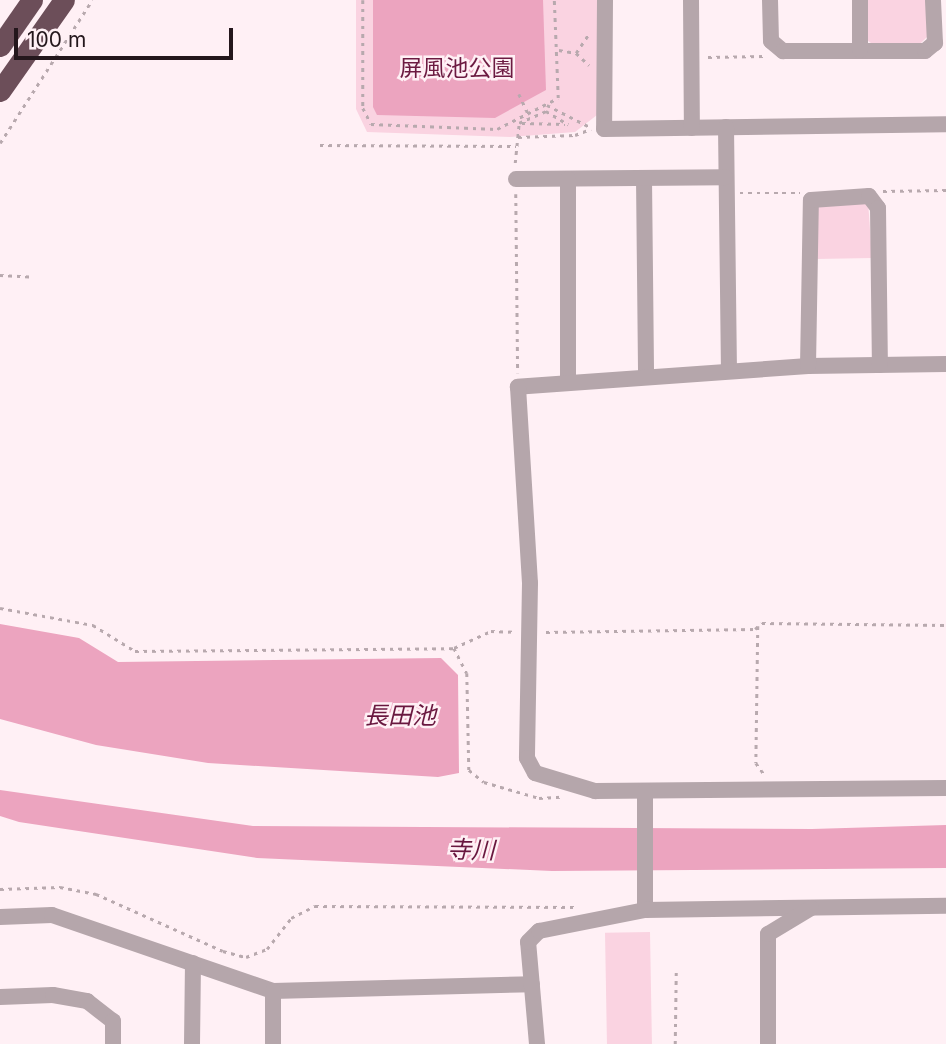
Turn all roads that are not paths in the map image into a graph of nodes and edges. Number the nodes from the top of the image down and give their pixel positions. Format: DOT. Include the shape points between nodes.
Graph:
graph roads {
  1 [pos="26,0"];
  2 [pos="32,0"];
  3 [pos="62,0"];
  4 [pos="605,0"];
  5 [pos="691,0"];
  6 [pos="770,0"];
  7 [pos="860,0"];
  8 [pos="933,0"];
  9 [pos="4,31"];
  10 [pos="0,46"];
  11 [pos="860,50"];
  12 [pos="0,84"];
  13 [pos="0,91"];
  14 [pos="946,124"];
  15 [pos="726,127"];
  16 [pos="692,128"];
  17 [pos="644,178"];
  18 [pos="516,179"];
  19 [pos="568,179"];
  20 [pos="726,185"];
  21 [pos="946,363"];
  22 [pos="880,365"];
  23 [pos="808,366"];
  24 [pos="729,371"];
  25 [pos="646,377"];
  26 [pos="568,381"];
  27 [pos="946,788"];
  28 [pos="645,797"];
  29 [pos="645,906"];
  30 [pos="946,906"];
  31 [pos="811,908"];
  32 [pos="0,917"];
  33 [pos="193,963"];
  34 [pos="532,984"];
  35 [pos="273,991"];
  36 [pos="0,997"];
  37 [pos="113,1044"];
  38 [pos="192,1044"];
  39 [pos="273,1044"];
  40 [pos="537,1044"];
  41 [pos="768,1044"];
  1 -- 9 [label="highway"];
  2 -- 10 [label="highway"];
  3 -- 12 [label="highway"];
  3 -- 13 [label="highway"];
  4 -- 16 [label="street" via="604,129"];
  5 -- 16 [label="street"];
  6 -- 11 [label="street" via="775,48"];
  7 -- 11 [label="street"];
  8 -- 11 [label="street" via="934,43 925,51"];
  14 -- 15 [label="street"];
  15 -- 16 [label="street"];
  15 -- 20 [label="street"];
  17 -- 19 [label="street"];
  17 -- 20 [label="street"];
  17 -- 25 [label="street"];
  18 -- 19 [label="street"];
  19 -- 26 [label="street"];
  20 -- 24 [label="street"];
  21 -- 22 [label="street"];
  22 -- 23 [label="street"];
  22 -- 23 [label="street" via="876,200 869,195 811,200"];
  23 -- 24 [label="street"];
  24 -- 25 [label="street"];
  25 -- 26 [label="street"];
  26 -- 28 [label="street" via="518,387 530,583 527,758 535,773 595,791"];
  27 -- 28 [label="street"];
  28 -- 29 [label="street"];
  29 -- 31 [label="street"];
  29 -- 34 [label="street" via="531,934"];
  30 -- 31 [label="street"];
  31 -- 41 [label="street" via="768,934"];
  32 -- 33 [label="street" via="52,915"];
  33 -- 35 [label="street"];
  33 -- 38 [label="street"];
  34 -- 35 [label="street"];
  34 -- 40 [label="street"];
  35 -- 39 [label="street"];
  36 -- 37 [label="street" via="53,995 87,1001 113,1021"];
}
